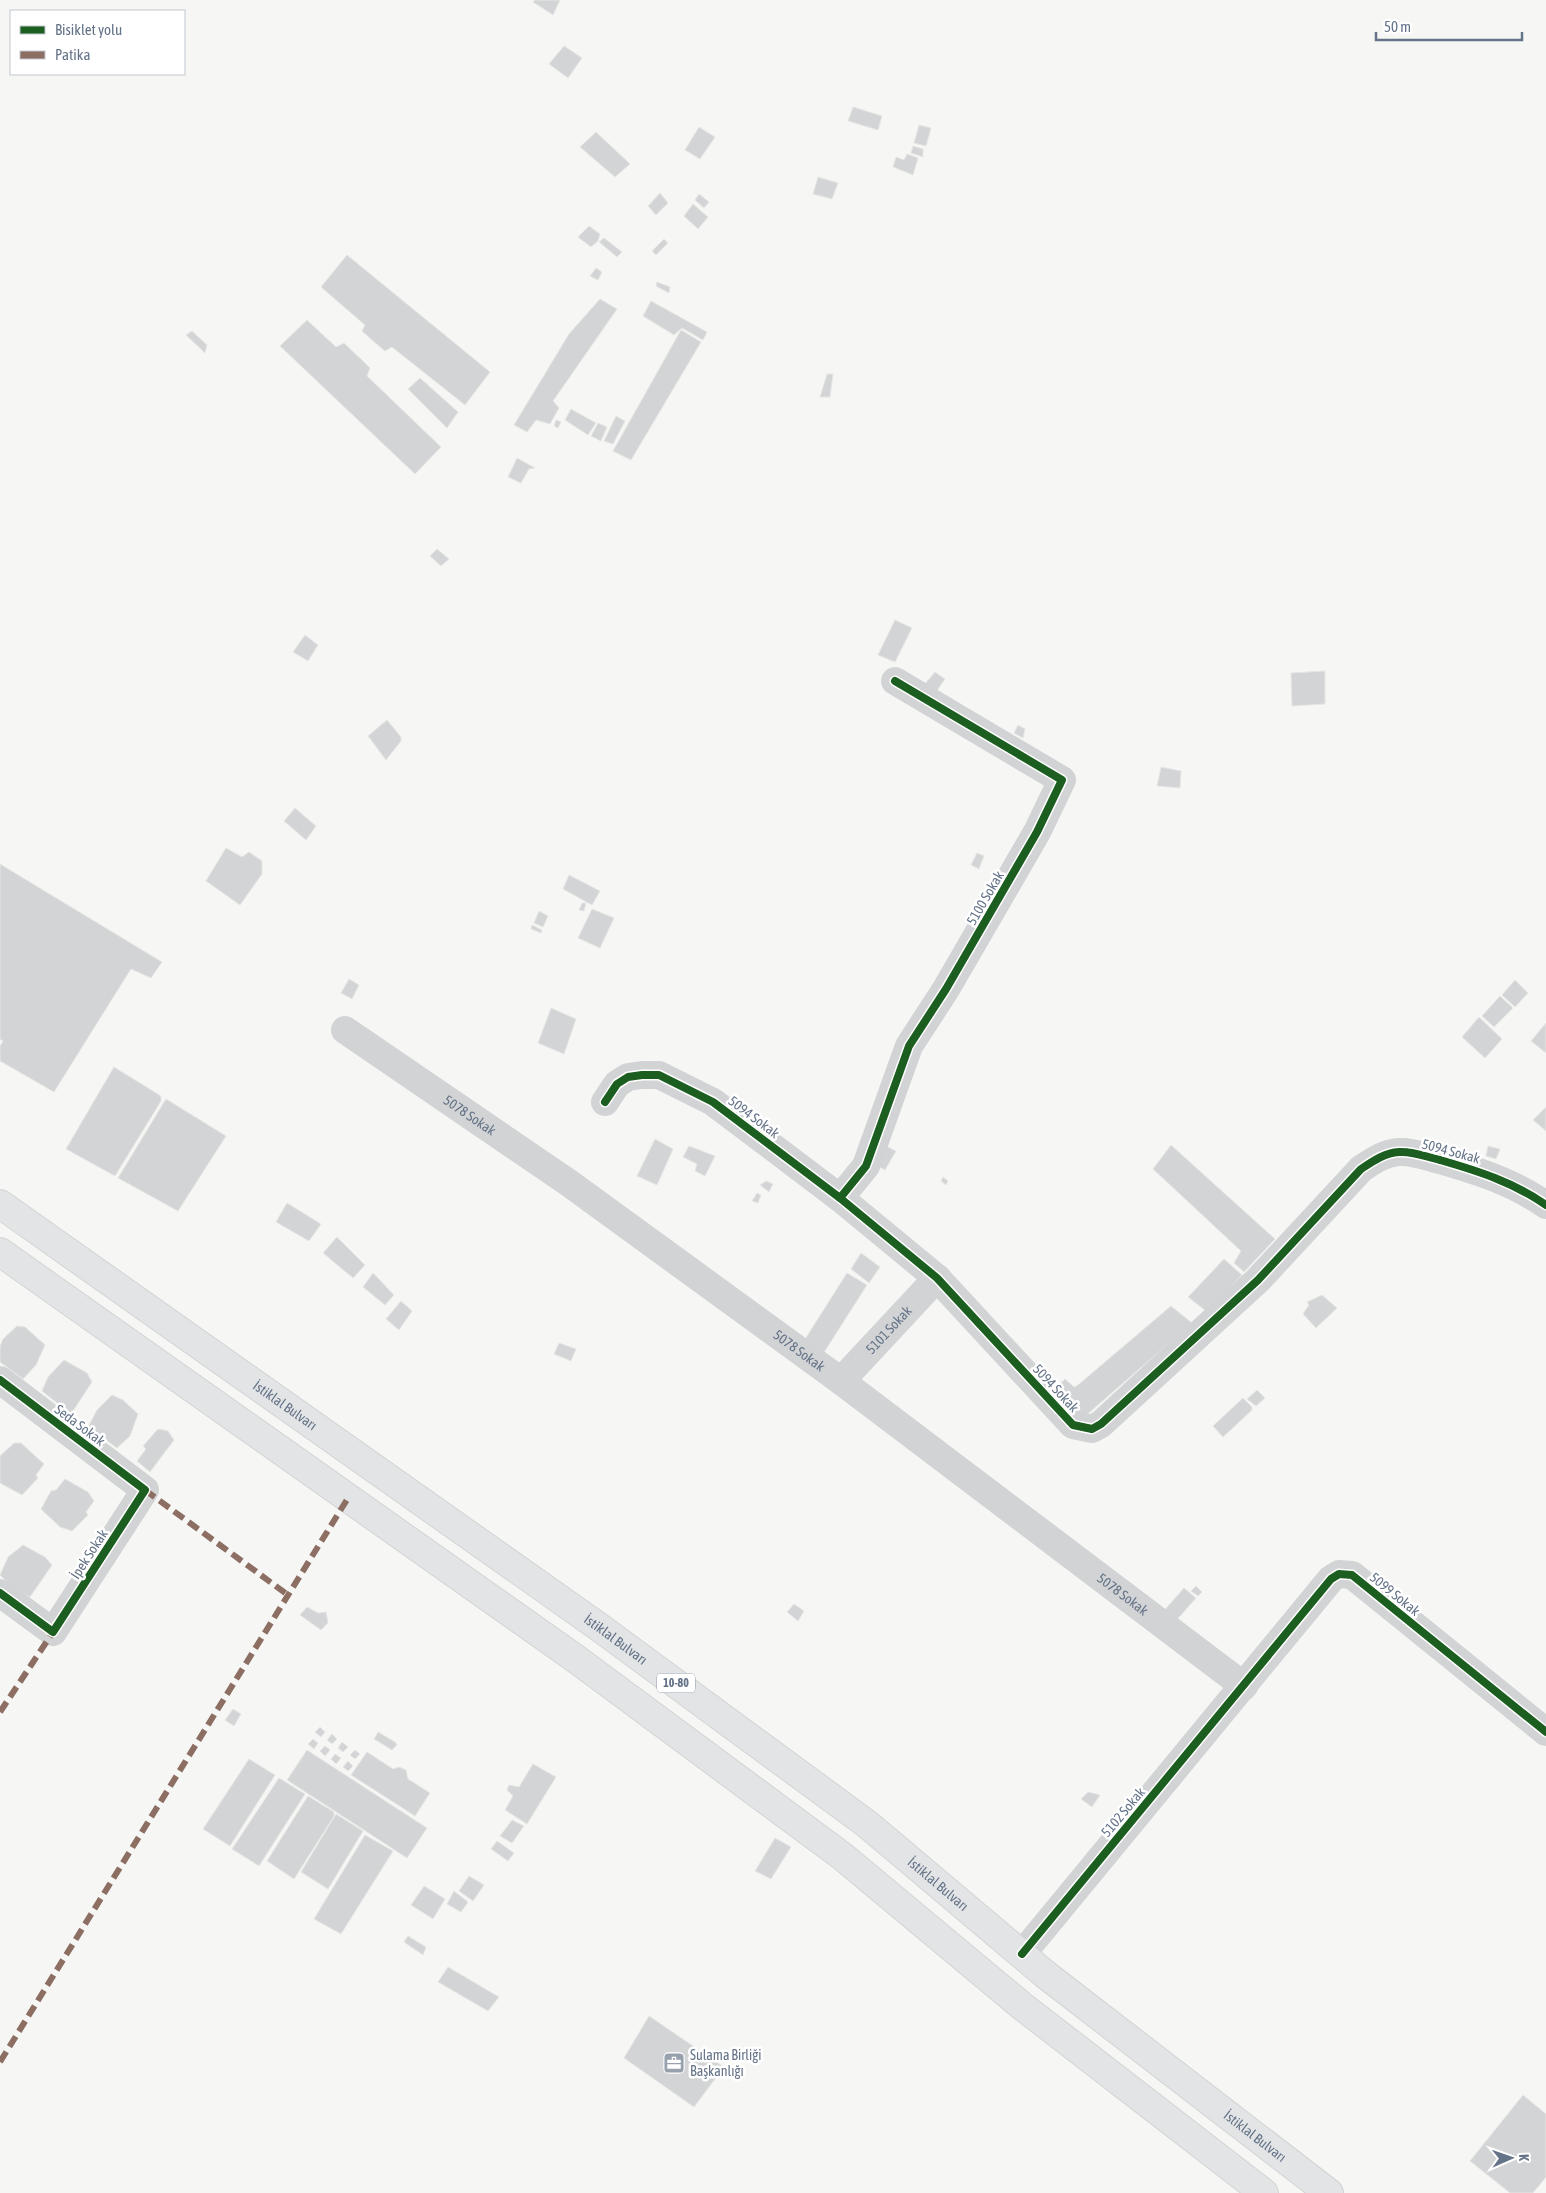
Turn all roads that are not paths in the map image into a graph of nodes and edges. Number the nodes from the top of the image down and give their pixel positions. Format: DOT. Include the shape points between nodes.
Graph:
graph roads {
  1 [pos="895,681"];
  2 [pos="345,1030"];
  3 [pos="605,1102"];
  4 [pos="840,1198"];
  5 [pos="0,1204"];
  6 [pos="1546,1205"];
  7 [pos="0,1252"];
  8 [pos="937,1278"];
  9 [pos="0,1380"];
  10 [pos="841,1381"];
  11 [pos="145,1490"];
  12 [pos="0,1593"];
  13 [pos="1244,1686"];
  14 [pos="1546,1732"];
  15 [pos="1022,1954"];
  16 [pos="1264,2193"];
  17 [pos="1329,2193"];
  1 -- 4 [label="street, 5100 Sokak" via="1062,780 1037,832 909,1046 866,1166"];
  2 -- 10 [label="street, 5078 Sokak" via="569,1183"];
  3 -- 4 [label="street, 5094 Sokak" via="617,1084 628,1077 660,1075 713,1102"];
  4 -- 8 [label="street, 5094 Sokak"];
  5 -- 15 [label="main road, İstiklal Bulvarı / 10-80" via="599,1627 867,1824"];
  6 -- 8 [label="street, 5094 Sokak" via="1523,1189 1486,1174 1418,1154 1402,1152 1374,1160 1361,1168 1258,1280 1092,1429 1073,1425"];
  7 -- 16 [label="main road" via="568,1653 842,1856 1022,2006"];
  8 -- 10 [label="street, 5101 Sokak"];
  9 -- 11 [label="street, Seda Sokak"];
  10 -- 13 [label="street, 5078 Sokak"];
  11 -- 12 [label="street, İpek Sokak" via="53,1632"];
  13 -- 14 [label="street, 5099 Sokak" via="1330,1579 1339,1574 1352,1575"];
  13 -- 15 [label="street, 5102 Sokak"];
  15 -- 17 [label="main road, İstiklal Bulvarı / 10-80"];
}
